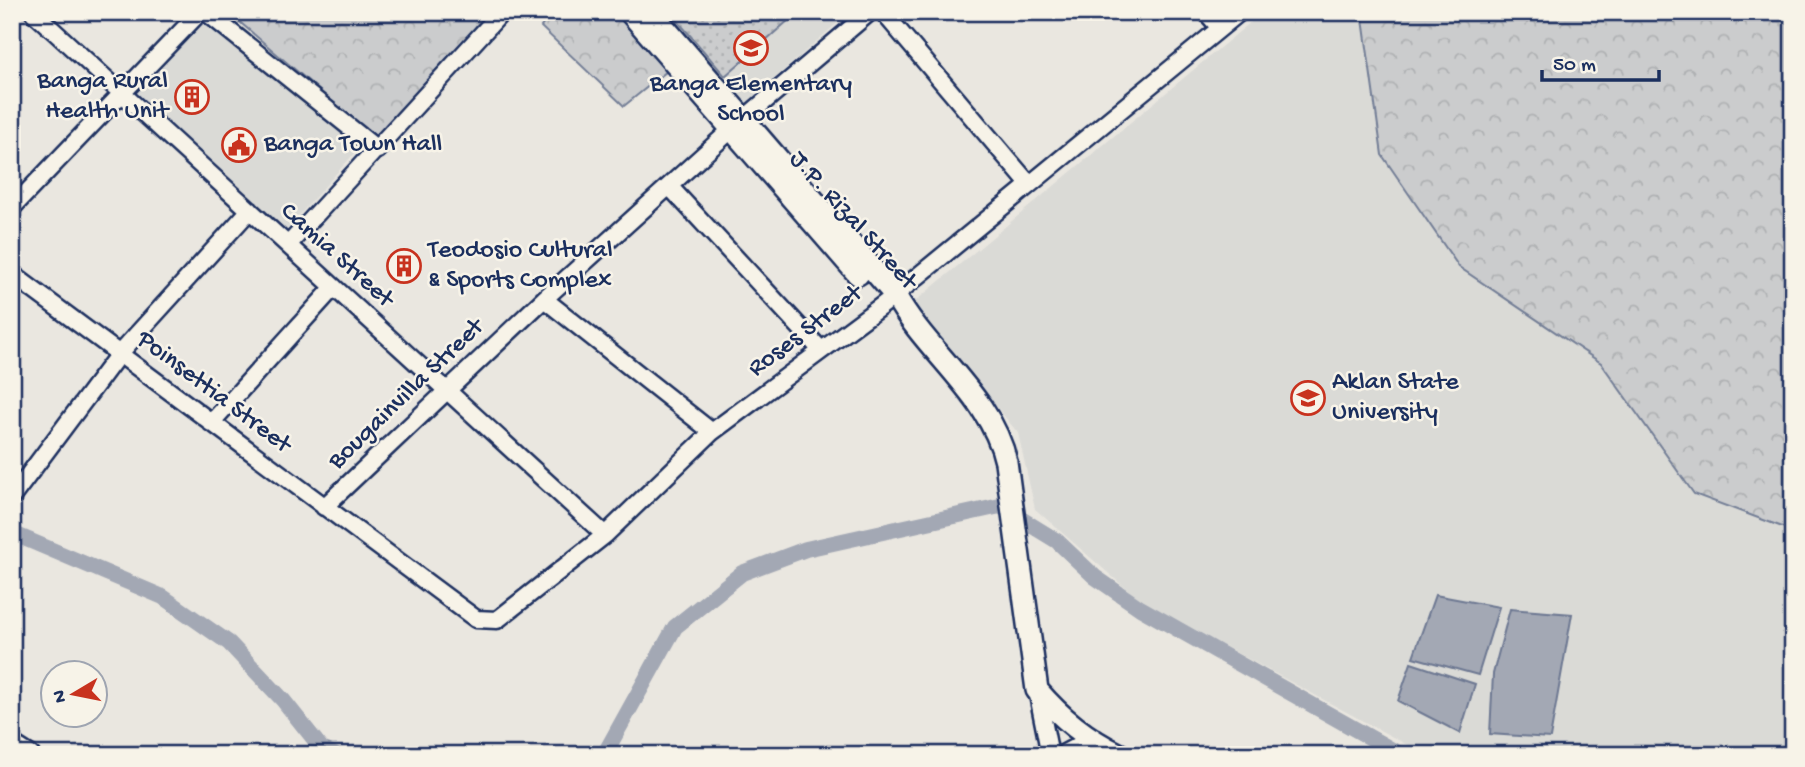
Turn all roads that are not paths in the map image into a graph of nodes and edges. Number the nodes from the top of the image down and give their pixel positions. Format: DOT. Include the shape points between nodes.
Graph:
graph roads {
  1 [pos="33,12"];
  2 [pos="203,12"];
  3 [pos="502,12"];
  4 [pos="630,12"];
  5 [pos="652,12"];
  6 [pos="870,12"];
  7 [pos="883,12"];
  8 [pos="1206,12"];
  9 [pos="1240,12"];
  10 [pos="1220,28"];
  11 [pos="122,94"];
  12 [pos="739,124"];
  13 [pos="378,150"];
  14 [pos="1028,183"];
  15 [pos="669,186"];
  16 [pos="12,208"];
  17 [pos="250,210"];
  18 [pos="288,245"];
  19 [pos="12,274"];
  20 [pos="334,287"];
  21 [pos="544,299"];
  22 [pos="889,299"];
  23 [pos="821,351"];
  24 [pos="119,354"];
  25 [pos="447,391"];
  26 [pos="211,423"];
  27 [pos="712,432"];
  28 [pos="12,497"];
  29 [pos="324,507"];
  30 [pos="605,535"];
  31 [pos="488,621"];
  32 [pos="1037,690"];
  33 [pos="1092,741"];
  34 [pos="12,743"];
  35 [pos="31,755"];
  36 [pos="1050,755"];
  37 [pos="1066,755"];
  38 [pos="1121,755"];
  1 -- 11 [label="street, Camia Street"];
  2 -- 11 [label="street"];
  2 -- 13 [label="street"];
  3 -- 13 [label="street"];
  4 -- 12 [label="main road, J.P. Rizal Street"];
  5 -- 12 [label="main road, J.P. Rizal Street"];
  6 -- 12 [label="street, Bougainvilla Street"];
  7 -- 14 [label="street"];
  8 -- 10 [label="street"];
  9 -- 10 [label="street, Roses Street"];
  10 -- 14 [label="street, Roses Street"];
  11 -- 16 [label="street"];
  11 -- 17 [label="street, Camia Street"];
  12 -- 15 [label="street, Bougainvilla Street"];
  12 -- 22 [label="main road, J.P. Rizal Street"];
  13 -- 18 [label="street"];
  14 -- 22 [label="street, Roses Street"];
  15 -- 21 [label="street, Bougainvilla Street"];
  15 -- 23 [label="street"];
  17 -- 18 [label="street, Camia Street"];
  17 -- 24 [label="street"];
  18 -- 20 [label="street, Camia Street"];
  19 -- 24 [label="street, Poinsettia Street"];
  20 -- 25 [label="street, Camia Street"];
  20 -- 26 [label="street"];
  21 -- 25 [label="street, Bougainvilla Street"];
  21 -- 27 [label="street"];
  22 -- 23 [label="street, Roses Street"];
  22 -- 32 [label="main road, J.P. Rizal Street" via="988,420 1003,447"];
  23 -- 27 [label="street, Roses Street"];
  24 -- 26 [label="street, Poinsettia Street"];
  24 -- 28 [label="street"];
  25 -- 29 [label="street, Bougainvilla Street"];
  25 -- 30 [label="street, Camia Street"];
  26 -- 29 [label="street, Poinsettia Street"];
  27 -- 30 [label="street, Roses Street"];
  29 -- 31 [label="street, Poinsettia Street" via="476,619"];
  30 -- 31 [label="street, Roses Street" via="504,617"];
  32 -- 33 [label="main road" via="1060,717"];
  32 -- 36 [label="street"];
  33 -- 37 [label="main road"];
  33 -- 38 [label="main road"];
  34 -- 35 [label="street"];
}
